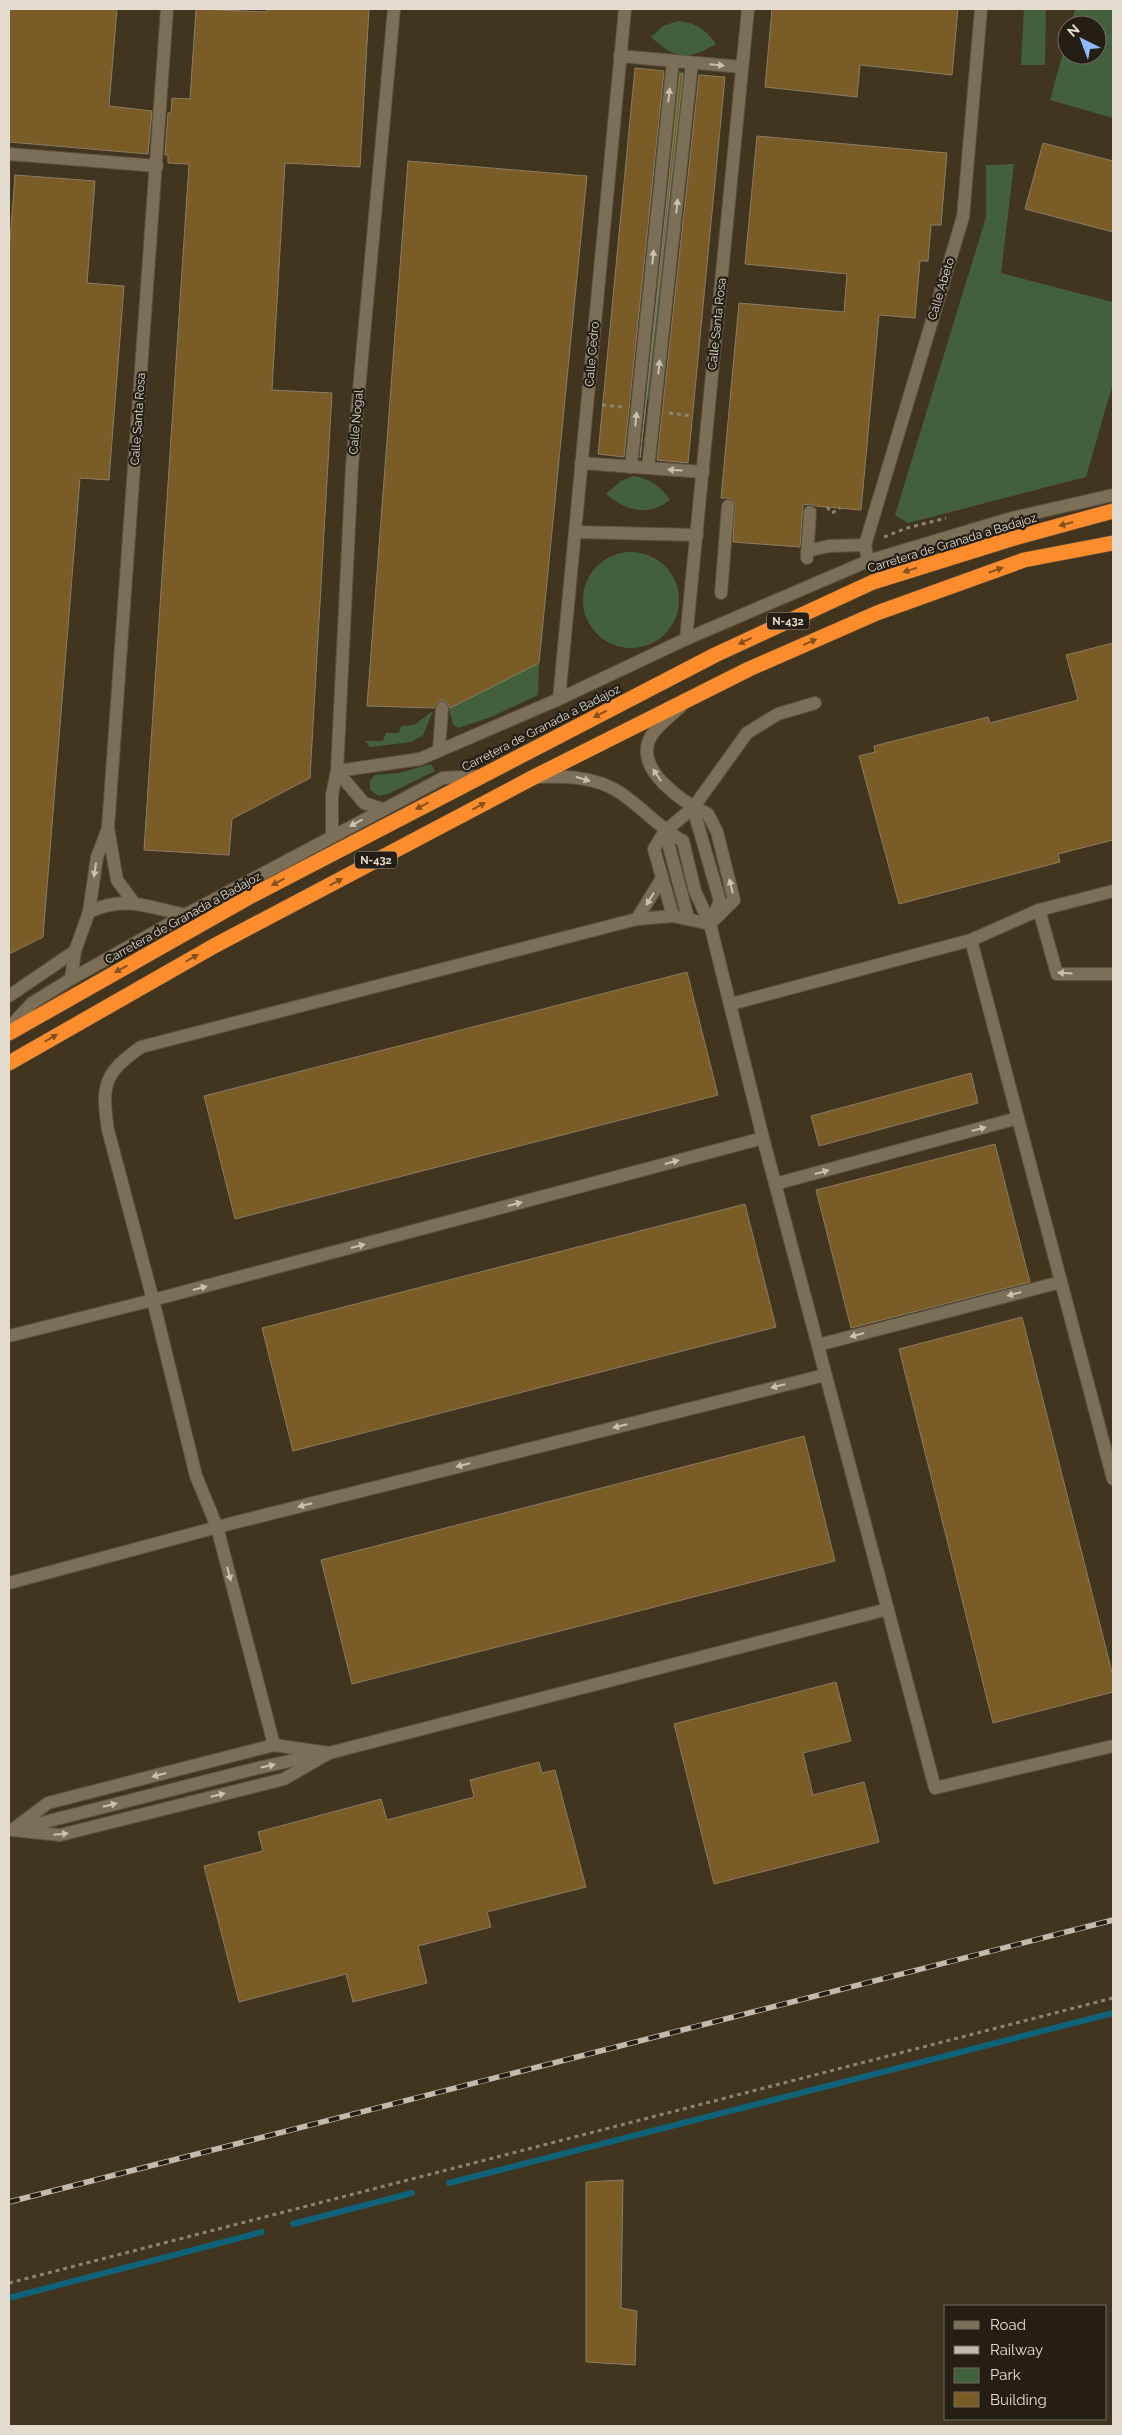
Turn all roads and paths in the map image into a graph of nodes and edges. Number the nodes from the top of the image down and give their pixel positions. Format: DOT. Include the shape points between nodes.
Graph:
graph roads {
  1 [pos="167,9"];
  2 [pos="394,9"];
  3 [pos="625,9"];
  4 [pos="748,9"];
  5 [pos="981,9"];
  6 [pos="620,56"];
  7 [pos="673,61"];
  8 [pos="692,63"];
  9 [pos="742,67"];
  10 [pos="9,154"];
  11 [pos="157,166"];
  12 [pos="582,463"];
  13 [pos="631,467"];
  14 [pos="648,468"];
  15 [pos="703,472"];
  16 [pos="1113,495"];
  17 [pos="728,506"];
  18 [pos="827,507"];
  19 [pos="840,508"];
  20 [pos="1113,511"];
  21 [pos="810,512"];
  22 [pos="946,518"];
  23 [pos="575,532"];
  24 [pos="697,535"];
  25 [pos="1113,542"];
  26 [pos="865,545"];
  27 [pos="868,561"];
  28 [pos="721,593"];
  29 [pos="686,639"];
  30 [pos="559,699"];
  31 [pos="685,701"];
  32 [pos="815,703"];
  33 [pos="442,708"];
  34 [pos="439,750"];
  35 [pos="338,771"];
  36 [pos="481,776"];
  37 [pos="534,776"];
  38 [pos="693,808"];
  39 [pos="382,809"];
  40 [pos="108,828"];
  41 [pos="665,831"];
  42 [pos="332,836"];
  43 [pos="662,878"];
  44 [pos="1113,891"];
  45 [pos="134,903"];
  46 [pos="1038,910"];
  47 [pos="89,912"];
  48 [pos="186,915"];
  49 [pos="673,916"];
  50 [pos="688,918"];
  51 [pos="637,919"];
  52 [pos="710,924"];
  53 [pos="971,940"];
  54 [pos="75,951"];
  55 [pos="1113,974"];
  56 [pos="71,979"];
  57 [pos="9,996"];
  58 [pos="731,1004"];
  59 [pos="9,1028"];
  60 [pos="9,1034"];
  61 [pos="9,1063"];
  62 [pos="1018,1118"];
  63 [pos="763,1138"];
  64 [pos="775,1184"];
  65 [pos="1061,1282"];
  66 [pos="153,1300"];
  67 [pos="9,1336"];
  68 [pos="818,1345"];
  69 [pos="825,1374"];
  70 [pos="1113,1479"];
  71 [pos="216,1527"];
  72 [pos="9,1583"];
  73 [pos="888,1609"];
  74 [pos="274,1745"];
  75 [pos="1113,1746"];
  76 [pos="329,1753"];
  77 [pos="10,1830"];
  78 [pos="1113,1998"];
  79 [pos="9,2283"];
  1 -- 11 [label="street, Calle Santa Rosa"];
  2 -- 35 [label="street, Calle Nogal" via="352,466"];
  3 -- 6 [label="street, Calle Cedro"];
  4 -- 9 [label="street, Calle Santa Rosa"];
  5 -- 26 [label="street, Calle Abeto" via="963,217"];
  6 -- 7 [label="street"];
  6 -- 12 [label="street, Calle Cedro"];
  7 -- 8 [label="street"];
  13 -- 7 [label="street, one-way"];
  8 -- 9 [label="street, one-way"];
  14 -- 8 [label="street, one-way"];
  9 -- 15 [label="street, Calle Santa Rosa"];
  10 -- 11 [label="street"];
  11 -- 40 [label="street, Calle Santa Rosa"];
  12 -- 13 [label="street"];
  12 -- 23 [label="street, Calle Cedro"];
  13 -- 14 [label="street"];
  15 -- 14 [label="street, one-way"];
  15 -- 24 [label="street, Calle Santa Rosa"];
  16 -- 27 [label="street" via="1012,518"];
  17 -- 28 [label="street"];
  18 -- 19 [label="path" via="832,513"];
  20 -- 36 [label="highway, Carretera de Granada a Badajoz / N-432, one-way" via="873,582 715,655"];
  21 -- 26 [label="street" via="807,554 829,546"];
  22 -- 26 [label="path" via="907,528"];
  23 -- 24 [label="street"];
  23 -- 30 [label="street, Calle Cedro"];
  24 -- 29 [label="street, Calle Santa Rosa"];
  31 -- 25 [label="highway, N-432, one-way" via="783,654 932,592 1024,560"];
  26 -- 27 [label="street, Calle Abeto"];
  27 -- 29 [label="street"];
  29 -- 30 [label="street"];
  30 -- 34 [label="street"];
  31 -- 37 [label="highway, N-432"];
  38 -- 31 [label="street, one-way" via="656,778 647,755 651,737"];
  32 -- 38 [label="street" via="778,714 747,733"];
  33 -- 34 [label="street"];
  34 -- 35 [label="street" via="420,759"];
  35 -- 39 [label="street" via="364,803"];
  35 -- 42 [label="street, Calle Nogal" via="332,794"];
  36 -- 39 [label="street" via="443,778"];
  36 -- 60 [label="highway, Carretera de Granada a Badajoz / N-432, one-way" via="252,896"];
  37 -- 41 [label="street, one-way" via="576,776 618,791"];
  61 -- 37 [label="highway, N-432, one-way" via="214,946"];
  38 -- 41 [label="street"];
  52 -- 38 [label="street, one-way" via="720,901"];
  39 -- 42 [label="street, one-way"];
  40 -- 45 [label="street, Calle Santa Rosa" via="117,880"];
  40 -- 47 [label="street, Calle Santa Rosa, one-way" via="97,857"];
  41 -- 43 [label="street" via="654,848"];
  41 -- 50 [label="street"];
  41 -- 52 [label="street" via="683,841 695,891"];
  42 -- 48 [label="street"];
  43 -- 49 [label="street"];
  43 -- 51 [label="street, one-way"];
  44 -- 46 [label="street"];
  45 -- 47 [label="street" via="106,904"];
  45 -- 48 [label="street"];
  46 -- 53 [label="street"];
  55 -- 46 [label="street, one-way" via="1057,974"];
  47 -- 54 [label="street, Calle Santa Rosa"];
  48 -- 56 [label="street"];
  49 -- 50 [label="street"];
  49 -- 51 [label="street"];
  50 -- 52 [label="street"];
  51 -- 66 [label="street" via="141,1047 119,1063 107,1082 106,1112"];
  52 -- 58 [label="street"];
  53 -- 58 [label="street"];
  53 -- 62 [label="street"];
  54 -- 56 [label="street, Calle Santa Rosa"];
  54 -- 57 [label="street"];
  56 -- 59 [label="street" via="32,1003"];
  58 -- 63 [label="street"];
  64 -- 62 [label="street, one-way"];
  62 -- 65 [label="street"];
  63 -- 64 [label="street"];
  66 -- 63 [label="street, one-way"];
  64 -- 68 [label="street"];
  65 -- 68 [label="street, one-way"];
  65 -- 70 [label="street"];
  66 -- 67 [label="street"];
  66 -- 71 [label="street" via="196,1476"];
  68 -- 69 [label="street"];
  69 -- 71 [label="street, one-way"];
  69 -- 73 [label="street"];
  71 -- 72 [label="street"];
  71 -- 74 [label="street, one-way"];
  73 -- 75 [label="street" via="935,1788"];
  73 -- 76 [label="street"];
  74 -- 76 [label="street"];
  74 -- 77 [label="street, one-way" via="48,1803"];
  77 -- 76 [label="street, one-way"];
  78 -- 79 [label="path"];
}
